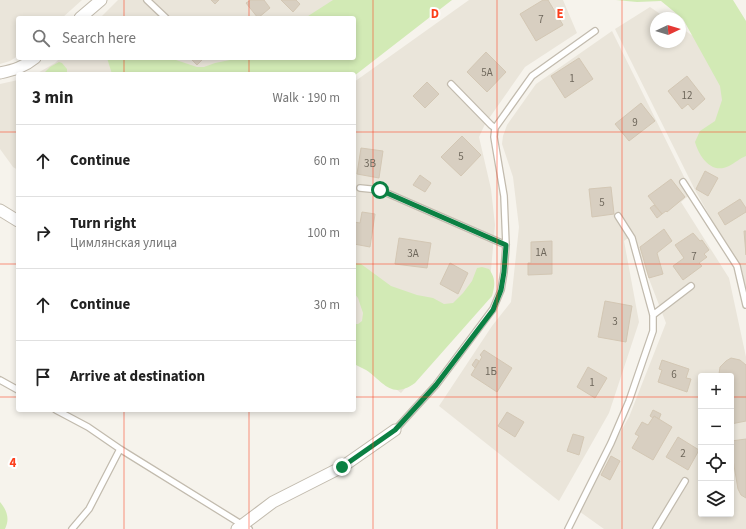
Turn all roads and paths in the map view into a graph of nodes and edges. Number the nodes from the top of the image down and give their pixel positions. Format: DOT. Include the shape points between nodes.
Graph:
graph roads {
  1 [pos="101,0"];
  2 [pos="148,0"];
  3 [pos="82,16"];
  4 [pos="164,16"];
  5 [pos="595,31"];
  6 [pos="33,60"];
  7 [pos="0,72"];
  8 [pos="452,84"];
  9 [pos="495,128"];
  10 [pos="683,182"];
  11 [pos="360,188"];
  12 [pos="0,210"];
  13 [pos="618,216"];
  14 [pos="16,220"];
  15 [pos="506,245"];
  16 [pos="691,286"];
  17 [pos="746,305"];
  18 [pos="654,316"];
  19 [pos="0,380"];
  20 [pos="16,389"];
  21 [pos="60,412"];
  22 [pos="395,430"];
  23 [pos="120,449"];
  24 [pos="685,481"];
  25 [pos="243,528"];
  26 [pos="72,529"];
  27 [pos="568,529"];
  28 [pos="656,529"];
  1 -- 3 [label="street"];
  2 -- 4 [label="lane"];
  5 -- 9 [label="lane" via="532,76"];
  6 -- 7 [label="street" via="18,69"];
  8 -- 9 [label="lane"];
  9 -- 15 [label="lane" via="494,137 504,196"];
  10 -- 17 [label="lane" via="737,266"];
  11 -- 15 [label="lane" via="386,192"];
  12 -- 14 [label="street"];
  13 -- 18 [label="lane" via="632,238"];
  15 -- 22 [label="lane" via="501,290 493,310 436,385"];
  16 -- 18 [label="lane"];
  18 -- 27 [label="lane" via="653,331 629,401"];
  19 -- 20 [label="lane"];
  21 -- 23 [label="lane"];
  22 -- 25 [label="street" via="342,467 273,502"];
  23 -- 25 [label="lane"];
  23 -- 26 [label="lane" via="89,509"];
  24 -- 28 [label="lane"];
}
